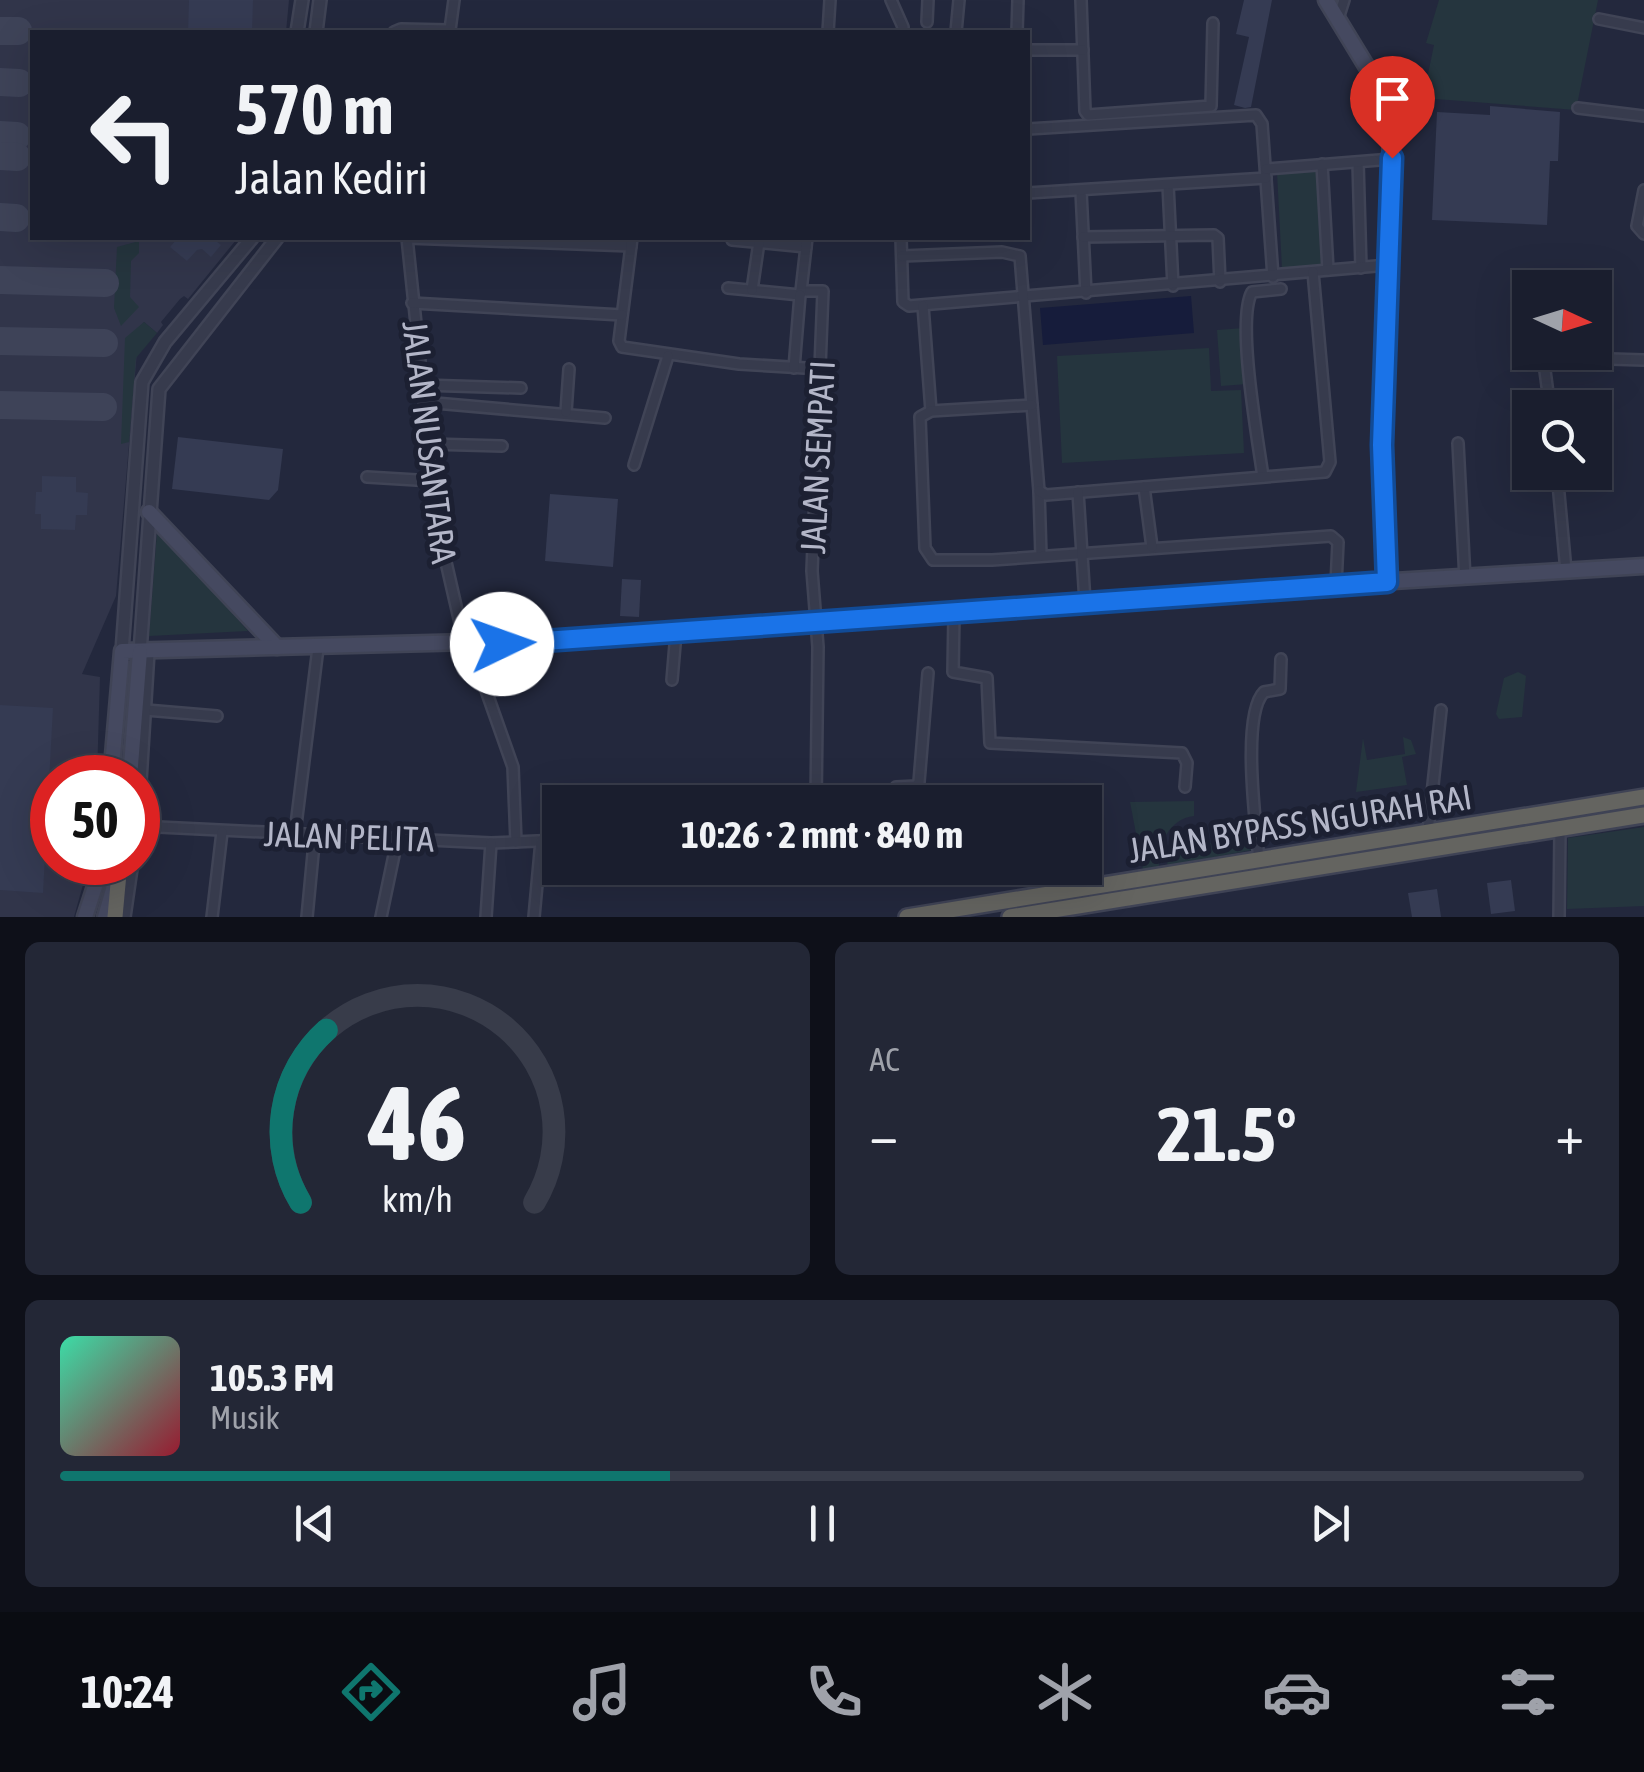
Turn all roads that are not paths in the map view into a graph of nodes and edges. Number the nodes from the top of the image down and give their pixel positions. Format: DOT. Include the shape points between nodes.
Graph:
graph roads {
  1 [pos="454,0"];
  2 [pos="830,0"];
  3 [pos="891,0"];
  4 [pos="928,0"];
  5 [pos="959,0"];
  6 [pos="1018,0"];
  7 [pos="1081,0"];
  8 [pos="1326,0"];
  9 [pos="1344,0"];
  10 [pos="301,3"];
  11 [pos="320,4"];
  12 [pos="1338,19"];
  13 [pos="1599,19"];
  14 [pos="927,22"];
  15 [pos="1213,24"];
  16 [pos="903,27"];
  17 [pos="1644,28"];
  18 [pos="298,30"];
  19 [pos="316,30"];
  20 [pos="399,30"];
  21 [pos="828,30"];
  22 [pos="956,30"];
  23 [pos="1017,30"];
  24 [pos="1030,50"];
  25 [pos="1083,50"];
  26 [pos="1578,108"];
  27 [pos="1644,116"];
  28 [pos="1104,120"];
  29 [pos="1030,129"];
  30 [pos="1392,158"];
  31 [pos="1358,162"];
  32 [pos="1322,164"];
  33 [pos="1266,174"];
  34 [pos="1168,185"];
  35 [pos="1644,190"];
  36 [pos="1081,191"];
  37 [pos="1030,193"];
  38 [pos="1640,230"];
  39 [pos="1171,234"];
  40 [pos="1083,236"];
  41 [pos="250,240"];
  42 [pos="275,240"];
  43 [pos="407,240"];
  44 [pos="519,240"];
  45 [pos="732,240"];
  46 [pos="902,240"];
  47 [pos="631,242"];
  48 [pos="759,242"];
  49 [pos="806,242"];
  50 [pos="902,256"];
  51 [pos="1389,265"];
  52 [pos="1362,268"];
  53 [pos="1328,270"];
  54 [pos="1312,272"];
  55 [pos="1273,277"];
  56 [pos="1220,282"];
  57 [pos="1174,286"];
  58 [pos="728,288"];
  59 [pos="1281,289"];
  60 [pos="752,290"];
  61 [pos="800,293"];
  62 [pos="1086,293"];
  63 [pos="1026,297"];
  64 [pos="412,302"];
  65 [pos="923,306"];
  66 [pos="622,315"];
  67 [pos="187,318"];
  68 [pos="203,330"];
  69 [pos="668,356"];
  70 [pos="1612,358"];
  71 [pos="1644,360"];
  72 [pos="794,368"];
  73 [pos="569,369"];
  74 [pos="822,370"];
  75 [pos="422,385"];
  76 [pos="521,388"];
  77 [pos="424,402"];
  78 [pos="1032,405"];
  79 [pos="931,411"];
  80 [pos="566,412"];
  81 [pos="606,418"];
  82 [pos="1458,443"];
  83 [pos="430,444"];
  84 [pos="502,446"];
  85 [pos="634,465"];
  86 [pos="1263,477"];
  87 [pos="367,478"];
  88 [pos="433,480"];
  89 [pos="1144,487"];
  90 [pos="1559,490"];
  91 [pos="1039,491"];
  92 [pos="1078,492"];
  93 [pos="149,512"];
  94 [pos="1152,547"];
  95 [pos="1082,553"];
  96 [pos="1040,556"];
  97 [pos="1644,566"];
  98 [pos="1566,571"];
  99 [pos="1465,580"];
  100 [pos="1387,582"];
  101 [pos="1336,586"];
  102 [pos="1085,602"];
  103 [pos="954,614"];
  104 [pos="816,624"];
  105 [pos="676,633"];
  106 [pos="467,645"];
  107 [pos="278,647"];
  108 [pos="318,648"];
  109 [pos="122,651"];
  110 [pos="144,652"];
  111 [pos="1281,660"];
  112 [pos="928,673"];
  113 [pos="672,680"];
  114 [pos="146,710"];
  115 [pos="1441,710"];
  116 [pos="217,716"];
  117 [pos="113,755"];
  118 [pos="133,755"];
  119 [pos="143,755"];
  120 [pos="816,785"];
  121 [pos="917,785"];
  122 [pos="1185,788"];
  123 [pos="1644,797"];
  124 [pos="1644,815"];
  125 [pos="1501,820"];
  126 [pos="160,829"];
  127 [pos="1560,830"];
  128 [pos="1428,831"];
  129 [pos="222,832"];
  130 [pos="295,833"];
  131 [pos="315,833"];
  132 [pos="398,836"];
  133 [pos="1504,840"];
  134 [pos="541,841"];
  135 [pos="516,842"];
  136 [pos="491,843"];
  137 [pos="1259,862"];
  138 [pos="95,885"];
  139 [pos="119,885"];
  140 [pos="126,885"];
  141 [pos="1066,906"];
  142 [pos="117,915"];
  143 [pos="85,917"];
  144 [pos="212,917"];
  145 [pos="307,917"];
  146 [pos="381,917"];
  147 [pos="486,917"];
  148 [pos="534,917"];
  149 [pos="907,917"];
  150 [pos="1010,917"];
  151 [pos="1559,917"];
  1 -- 20 [label="street" via="451,29"];
  2 -- 21 [label="street"];
  3 -- 16 [label="street"];
  4 -- 14 [label="street"];
  5 -- 22 [label="street"];
  6 -- 23 [label="street"];
  7 -- 25 [label="street"];
  8 -- 12 [label="main road"];
  9 -- 12 [label="street"];
  10 -- 11 [label="street"];
  10 -- 18 [label="street"];
  11 -- 19 [label="street"];
  12 -- 30 [label="main road" via="1386,106"];
  13 -- 17 [label="street"];
  15 -- 28 [label="street" via="1210,106"];
  24 -- 25 [label="street"];
  25 -- 28 [label="street" via="1085,110"];
  26 -- 27 [label="street"];
  28 -- 29 [label="street"];
  28 -- 33 [label="street" via="1252,113 1262,124"];
  30 -- 31 [label="street"];
  30 -- 51 [label="main road"];
  31 -- 32 [label="street"];
  31 -- 52 [label="street"];
  32 -- 33 [label="street"];
  32 -- 53 [label="street"];
  33 -- 34 [label="street"];
  33 -- 55 [label="street"];
  34 -- 36 [label="street"];
  34 -- 39 [label="street"];
  35 -- 38 [label="street"];
  36 -- 37 [label="street"];
  36 -- 40 [label="street"];
  39 -- 40 [label="street"];
  39 -- 56 [label="street" via="1216,235"];
  39 -- 57 [label="street"];
  40 -- 62 [label="street"];
  41 -- 67 [label="street"];
  42 -- 68 [label="street"];
  43 -- 64 [label="street, JALAN NUSANTARA"];
  44 -- 47 [label="street"];
  45 -- 48 [label="street"];
  46 -- 50 [label="street"];
  47 -- 66 [label="street"];
  48 -- 49 [label="street"];
  48 -- 60 [label="street"];
  49 -- 61 [label="street"];
  50 -- 63 [label="street" via="1017,252"];
  50 -- 65 [label="street" via="903,302"];
  51 -- 52 [label="street"];
  51 -- 100 [label="main road" via="1382,445"];
  52 -- 53 [label="street"];
  53 -- 54 [label="street"];
  54 -- 55 [label="street"];
  54 -- 86 [label="street" via="1330,462 1324,472"];
  55 -- 56 [label="street"];
  56 -- 57 [label="street"];
  57 -- 62 [label="street"];
  58 -- 60 [label="street"];
  59 -- 86 [label="street" via="1252,292 1247,306"];
  60 -- 61 [label="street"];
  61 -- 72 [label="street"];
  61 -- 74 [label="street, JALAN SEMPATI" via="823,291"];
  62 -- 63 [label="street"];
  63 -- 65 [label="street"];
  63 -- 78 [label="street"];
  64 -- 66 [label="street"];
  64 -- 75 [label="street, JALAN NUSANTARA"];
  65 -- 79 [label="street"];
  66 -- 69 [label="street" via="620,346"];
  67 -- 68 [label="street"];
  67 -- 109 [label="street" via="142,382"];
  68 -- 93 [label="street" via="159,389"];
  69 -- 72 [label="street"];
  69 -- 85 [label="street"];
  70 -- 71 [label="street"];
  72 -- 74 [label="street"];
  73 -- 80 [label="street"];
  74 -- 104 [label="street, JALAN SEMPATI" via="812,571"];
  75 -- 76 [label="street"];
  75 -- 77 [label="street, JALAN NUSANTARA"];
  77 -- 80 [label="street"];
  77 -- 83 [label="street, JALAN NUSANTARA"];
  78 -- 79 [label="street"];
  78 -- 91 [label="street"];
  79 -- 96 [label="street" via="918,422 928,556"];
  80 -- 81 [label="street"];
  82 -- 99 [label="street"];
  83 -- 84 [label="street"];
  83 -- 88 [label="street, JALAN NUSANTARA"];
  86 -- 89 [label="street"];
  87 -- 88 [label="street"];
  88 -- 106 [label="street, JALAN NUSANTARA" via="445,566"];
  89 -- 92 [label="street"];
  89 -- 94 [label="street"];
  90 -- 98 [label="street"];
  91 -- 92 [label="street"];
  91 -- 96 [label="street"];
  92 -- 95 [label="street"];
  93 -- 107 [label="main road"];
  93 -- 110 [label="street"];
  94 -- 95 [label="street"];
  94 -- 101 [label="street" via="1331,536 1338,542"];
  95 -- 96 [label="street"];
  95 -- 102 [label="street"];
  97 -- 98 [label="main road"];
  98 -- 99 [label="main road"];
  99 -- 100 [label="main road"];
  100 -- 101 [label="main road"];
  101 -- 102 [label="main road"];
  102 -- 103 [label="main road"];
  103 -- 104 [label="main road"];
  103 -- 122 [label="street" via="953,672 986,678 990,743 1182,753 1188,762"];
  104 -- 105 [label="main road"];
  104 -- 120 [label="street, JALAN SEMPATI"];
  105 -- 106 [label="main road"];
  105 -- 113 [label="street"];
  106 -- 108 [label="main road"];
  106 -- 135 [label="street, JALAN NUSANTARA" via="512,766"];
  107 -- 108 [label="main road"];
  107 -- 110 [label="main road"];
  108 -- 130 [label="street"];
  109 -- 110 [label="main road"];
  109 -- 117 [label="main road"];
  110 -- 114 [label="street"];
  110 -- 118 [label="main road"];
  111 -- 137 [label="street" via="1280,689 1256,702 1250,773"];
  112 -- 121 [label="street"];
  114 -- 116 [label="street"];
  114 -- 119 [label="street"];
  115 -- 128 [label="street"];
  123 -- 125 [label="highway, JALAN BYPASS NGURAH RAI"];
  124 -- 127 [label="highway, JALAN BYPASS NGURAH RAI"];
  125 -- 128 [label="highway, JALAN BYPASS NGURAH RAI"];
  125 -- 133 [label="highway"];
  126 -- 129 [label="street, JALAN PELITA"];
  127 -- 133 [label="highway, JALAN BYPASS NGURAH RAI"];
  127 -- 151 [label="street"];
  128 -- 137 [label="highway, JALAN BYPASS NGURAH RAI"];
  129 -- 130 [label="street, JALAN PELITA"];
  129 -- 144 [label="street"];
  130 -- 131 [label="street, JALAN PELITA"];
  131 -- 132 [label="street, JALAN PELITA"];
  131 -- 145 [label="street"];
  132 -- 136 [label="street, JALAN PELITA"];
  132 -- 146 [label="street"];
  133 -- 141 [label="highway, JALAN BYPASS NGURAH RAI"];
  134 -- 135 [label="street, JALAN PELITA"];
  134 -- 148 [label="street"];
  135 -- 136 [label="street, JALAN PELITA"];
  136 -- 147 [label="street"];
  137 -- 141 [label="highway, JALAN BYPASS NGURAH RAI"];
  138 -- 143 [label="main road"];
  139 -- 142 [label="highway"];
  140 -- 142 [label="street"];
  141 -- 149 [label="highway, JALAN BYPASS NGURAH RAI"];
  141 -- 150 [label="highway, JALAN BYPASS NGURAH RAI"];
}
